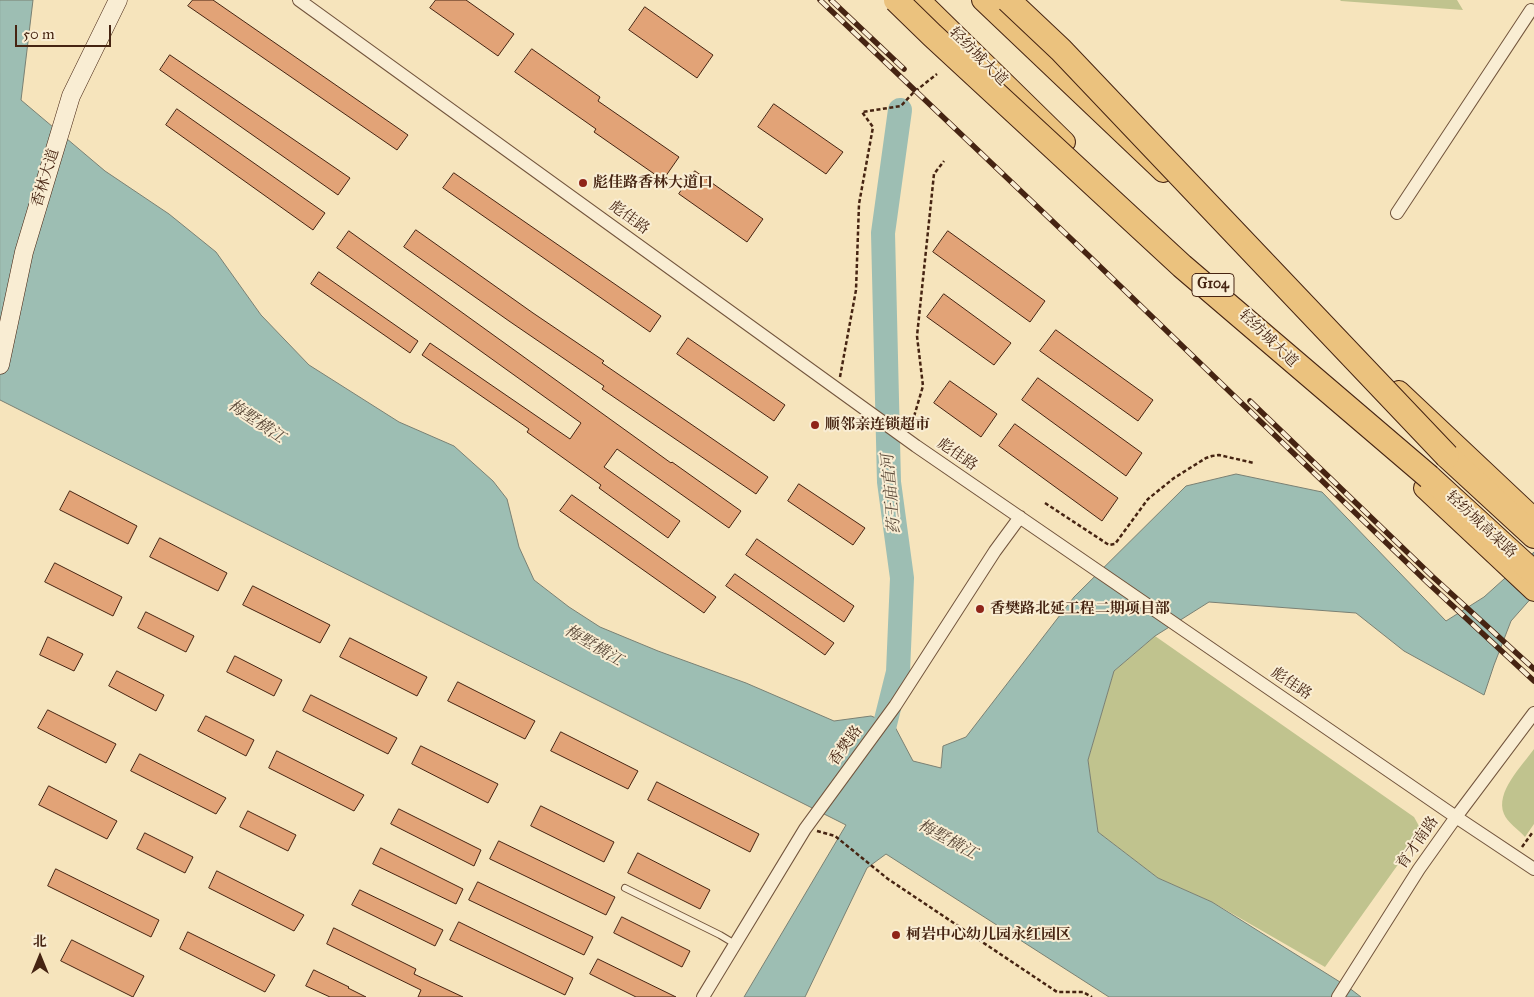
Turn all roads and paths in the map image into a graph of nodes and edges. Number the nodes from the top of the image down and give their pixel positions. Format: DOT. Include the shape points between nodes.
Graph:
graph roads {
  1 [pos="118,0"];
  2 [pos="299,0"];
  3 [pos="896,0"];
  4 [pos="920,0"];
  5 [pos="982,0"];
  6 [pos="1008,0"];
  7 [pos="1531,10"];
  8 [pos="937,74"];
  9 [pos="944,161"];
  10 [pos="1397,213"];
  11 [pos="0,365"];
  12 [pos="838,389"];
  13 [pos="916,446"];
  14 [pos="1254,464"];
  15 [pos="1045,503"];
  16 [pos="1020,517"];
  17 [pos="1534,518"];
  18 [pos="1534,536"];
  19 [pos="1534,573"];
  20 [pos="1534,591"];
  21 [pos="1534,713"];
  22 [pos="1456,817"];
  23 [pos="806,829"];
  24 [pos="1533,833"];
  25 [pos="1515,856"];
  26 [pos="1534,869"];
  27 [pos="625,888"];
  28 [pos="735,944"];
  29 [pos="703,997"];
  30 [pos="1092,997"];
  31 [pos="1338,997"];
  1 -- 11 [label="street, 香林大道" via="70,96 24,252"];
  2 -- 12 [label="street, 彪佳路"];
  3 -- 19 [label="highway, 轻纺城高架路, bridge" via="1182,266 1428,477"];
  4 -- 20 [label="main road, 轻纺城大道 / G104" via="1100,177"];
  5 -- 17 [label="main road"];
  6 -- 18 [label="highway, 轻纺城高架路, bridge" via="1061,50 1447,456"];
  7 -- 10 [label="street"];
  8 -- 12 [label="path" via="901,106 862,112 873,127 859,204 856,290"];
  9 -- 13 [label="path" via="934,174 918,326 923,386 913,420"];
  12 -- 13 [label="street, 彪佳路"];
  13 -- 16 [label="street, 彪佳路"];
  14 -- 15 [label="path" via="1219,455 1206,458 1148,499 1115,544 1109,545"];
  16 -- 22 [label="street, 彪佳路"];
  16 -- 23 [label="street, 香樊路" via="896,706"];
  21 -- 22 [label="street, 育才南路"];
  22 -- 25 [label="street, 彪佳路"];
  22 -- 31 [label="street, 育才南路"];
  23 -- 28 [label="street, 香樊路"];
  23 -- 30 [label="path" via="835,836 888,879 1057,992 1083,992"];
  24 -- 25 [label="path"];
  25 -- 26 [label="street, 彪佳路"];
  27 -- 28 [label="lane"];
  28 -- 29 [label="street, 香樊路"];
}
